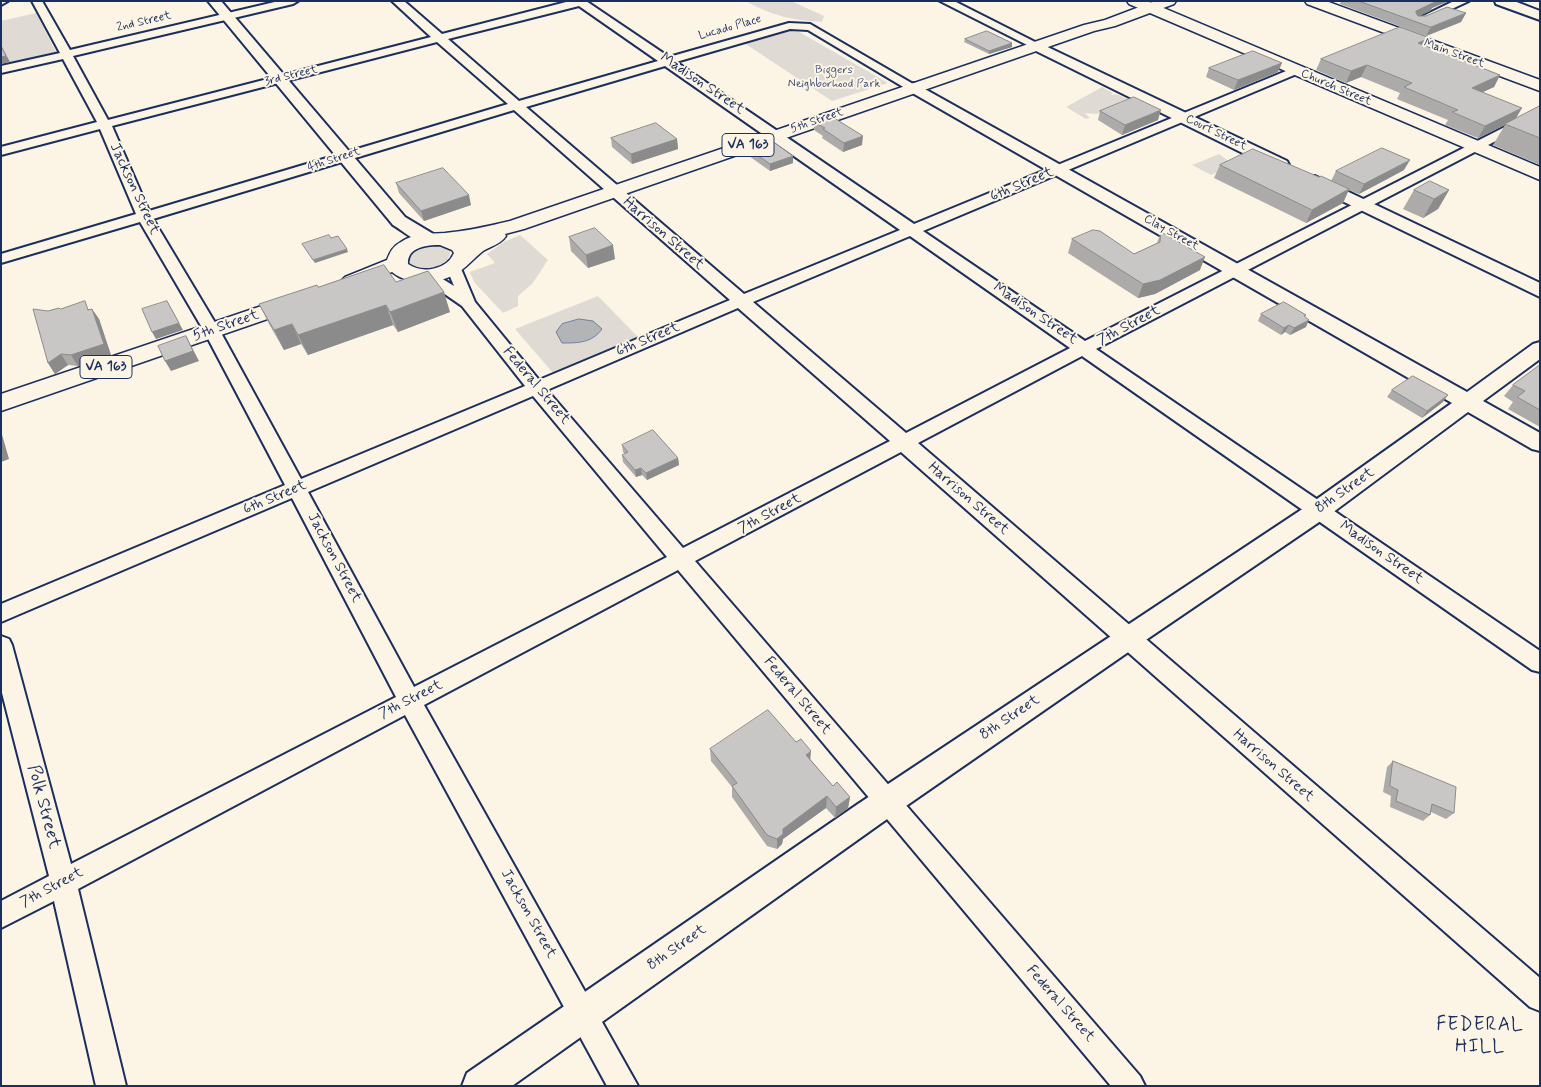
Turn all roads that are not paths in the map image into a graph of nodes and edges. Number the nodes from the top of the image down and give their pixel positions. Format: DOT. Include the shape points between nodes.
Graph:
graph roads {
  1 [pos="37,1"];
  2 [pos="214,1"];
  3 [pos="293,1"];
  4 [pos="397,1"];
  5 [pos="945,1"];
  6 [pos="1169,1"];
  7 [pos="1312,1"];
  8 [pos="1464,1"];
  9 [pos="1501,1"];
  10 [pos="579,2"];
  11 [pos="1142,4"];
  12 [pos="228,16"];
  13 [pos="1540,16"];
  14 [pos="1418,21"];
  15 [pos="802,26"];
  16 [pos="440,38"];
  17 [pos="1037,46"];
  18 [pos="66,55"];
  19 [pos="667,61"];
  20 [pos="1,70"];
  21 [pos="1295,71"];
  22 [pos="280,79"];
  23 [pos="1540,86"];
  24 [pos="914,88"];
  25 [pos="518,106"];
  26 [pos="1540,113"];
  27 [pos="1183,117"];
  28 [pos="105,125"];
  29 [pos="776,135"];
  30 [pos="1474,146"];
  31 [pos="1,151"];
  32 [pos="346,157"];
  33 [pos="1059,169"];
  34 [pos="1540,174"];
  35 [pos="614,191"];
  36 [pos="1362,204"];
  37 [pos="144,216"];
  38 [pos="399,221"];
  39 [pos="517,225"];
  40 [pos="912,230"];
  41 [pos="437,239"];
  42 [pos="1,259"];
  43 [pos="403,261"];
  44 [pos="458,262"];
  45 [pos="1235,269"];
  46 [pos="428,276"];
  47 [pos="1540,291"];
  48 [pos="318,294"];
  49 [pos="740,302"];
  50 [pos="468,303"];
  51 [pos="212,331"];
  52 [pos="1085,349"];
  53 [pos="1540,349"];
  54 [pos="536,388"];
  55 [pos="1467,402"];
  56 [pos="1,403"];
  57 [pos="1540,443"];
  58 [pos="904,444"];
  59 [pos="297,489"];
  60 [pos="1318,510"];
  61 [pos="682,560"];
  62 [pos="1,613"];
  63 [pos="1127,638"];
  64 [pos="1,645"];
  65 [pos="1540,662"];
  66 [pos="410,701"];
  67 [pos="886,802"];
  68 [pos="63,882"];
  69 [pos="1,915"];
  70 [pos="1540,997"];
  71 [pos="583,1014"];
  72 [pos="111,1086"];
  73 [pos="480,1086"];
  74 [pos="623,1086"];
  75 [pos="1130,1086"];
  1 -- 18 [label="street, Jackson Street"];
  2 -- 12 [label="street"];
  3 -- 12 [label="street, 2nd Street"];
  4 -- 16 [label="street, Harrison Street"];
  5 -- 17 [label="street, Court Street"];
  6 -- 11 [label="main road, 5th Street / VA 163"];
  7 -- 23 [label="main road, Main Street"];
  8 -- 14 [label="street"];
  9 -- 13 [label="street"];
  10 -- 16 [label="street, 3rd Street"];
  10 -- 19 [label="street, Madison Street"];
  11 -- 17 [label="main road, 5th Street / VA 163" via="1110,23"];
  11 -- 21 [label="main road, Church Street"];
  12 -- 18 [label="street, 2nd Street"];
  12 -- 22 [label="street"];
  15 -- 19 [label="street, Lucado Place" via="789,26"];
  15 -- 24 [label="street, Clay Street" via="810,27"];
  16 -- 22 [label="street, 3rd Street"];
  16 -- 25 [label="street, Harrison Street"];
  17 -- 24 [label="main road, 5th Street / VA 163"];
  17 -- 27 [label="street, Court Street"];
  18 -- 20 [label="street, 2nd Street"];
  18 -- 28 [label="street, Jackson Street"];
  19 -- 25 [label="street, 4th Street"];
  19 -- 29 [label="street, Madison Street"];
  21 -- 27 [label="street, 6th Street"];
  21 -- 30 [label="main road, Church Street"];
  22 -- 28 [label="street, 3rd Street"];
  22 -- 32 [label="street"];
  24 -- 29 [label="main road, 5th Street / VA 163"];
  24 -- 33 [label="street, Clay Street"];
  25 -- 32 [label="street, 4th Street"];
  25 -- 35 [label="street, Harrison Street"];
  26 -- 30 [label="street, 7th Street"];
  27 -- 33 [label="street, 6th Street"];
  27 -- 36 [label="street, Court Street"];
  28 -- 31 [label="street, 3rd Street"];
  28 -- 37 [label="street, Jackson Street"];
  29 -- 35 [label="main road, 5th Street / VA 163"];
  29 -- 40 [label="street, Madison Street"];
  30 -- 34 [label="main road, Church Street"];
  30 -- 36 [label="street, 7th Street"];
  32 -- 37 [label="street, 4th Street"];
  32 -- 38 [label="street"];
  33 -- 40 [label="street, 6th Street"];
  33 -- 45 [label="street, Clay Street"];
  35 -- 39 [label="main road, 5th Street / VA 163"];
  35 -- 49 [label="street, Harrison Street"];
  36 -- 45 [label="street, 7th Street"];
  36 -- 47 [label="street, Court Street"];
  37 -- 42 [label="street, 4th Street"];
  37 -- 51 [label="street, Jackson Street"];
  38 -- 41 [label="street"];
  38 -- 43 [label="street"];
  39 -- 41 [label="main road, 5th Street / VA 163" via="482,234"];
  39 -- 44 [label="main road, 5th Street / VA 163" via="476,247"];
  40 -- 49 [label="street, 6th Street"];
  40 -- 52 [label="street, Madison Street"];
  41 -- 43 [label="main road, 5th Street"];
  41 -- 44 [label="main road" via="458,244 464,253"];
  43 -- 46 [label="main road" via="416,276"];
  44 -- 46 [label="main road, 5th Street"];
  44 -- 50 [label="street, Federal Street"];
  45 -- 52 [label="street, 7th Street"];
  45 -- 55 [label="street, Clay Street"];
  46 -- 50 [label="street, Federal Street"];
  48 -- 51 [label="main road, 5th Street / VA 163"];
  49 -- 54 [label="street, 6th Street"];
  49 -- 58 [label="street, Harrison Street"];
  50 -- 54 [label="street, Federal Street"];
  51 -- 56 [label="main road, 5th Street / VA 163"];
  51 -- 59 [label="street, Jackson Street"];
  52 -- 58 [label="street, 7th Street"];
  52 -- 60 [label="street, Madison Street"];
  53 -- 55 [label="street, 8th Street"];
  54 -- 59 [label="street, 6th Street"];
  54 -- 61 [label="street, Federal Street"];
  55 -- 57 [label="street, Clay Street"];
  55 -- 60 [label="street, 8th Street"];
  58 -- 61 [label="street, 7th Street"];
  58 -- 63 [label="street, Harrison Street"];
  59 -- 62 [label="street, 6th Street"];
  59 -- 66 [label="street, Jackson Street"];
  60 -- 63 [label="street, 8th Street"];
  60 -- 65 [label="street, Madison Street"];
  61 -- 66 [label="street, 7th Street"];
  61 -- 67 [label="street, Federal Street"];
  63 -- 67 [label="street, 8th Street"];
  63 -- 70 [label="street, Harrison Street"];
  64 -- 68 [label="street, Polk Street"];
  66 -- 68 [label="street, 7th Street"];
  66 -- 71 [label="street, Jackson Street"];
  67 -- 71 [label="street, 8th Street"];
  67 -- 75 [label="street, Federal Street"];
  68 -- 69 [label="street, 7th Street"];
  68 -- 72 [label="street, Polk Street"];
  71 -- 73 [label="street, 8th Street"];
  71 -- 74 [label="street, Jackson Street"];
}
